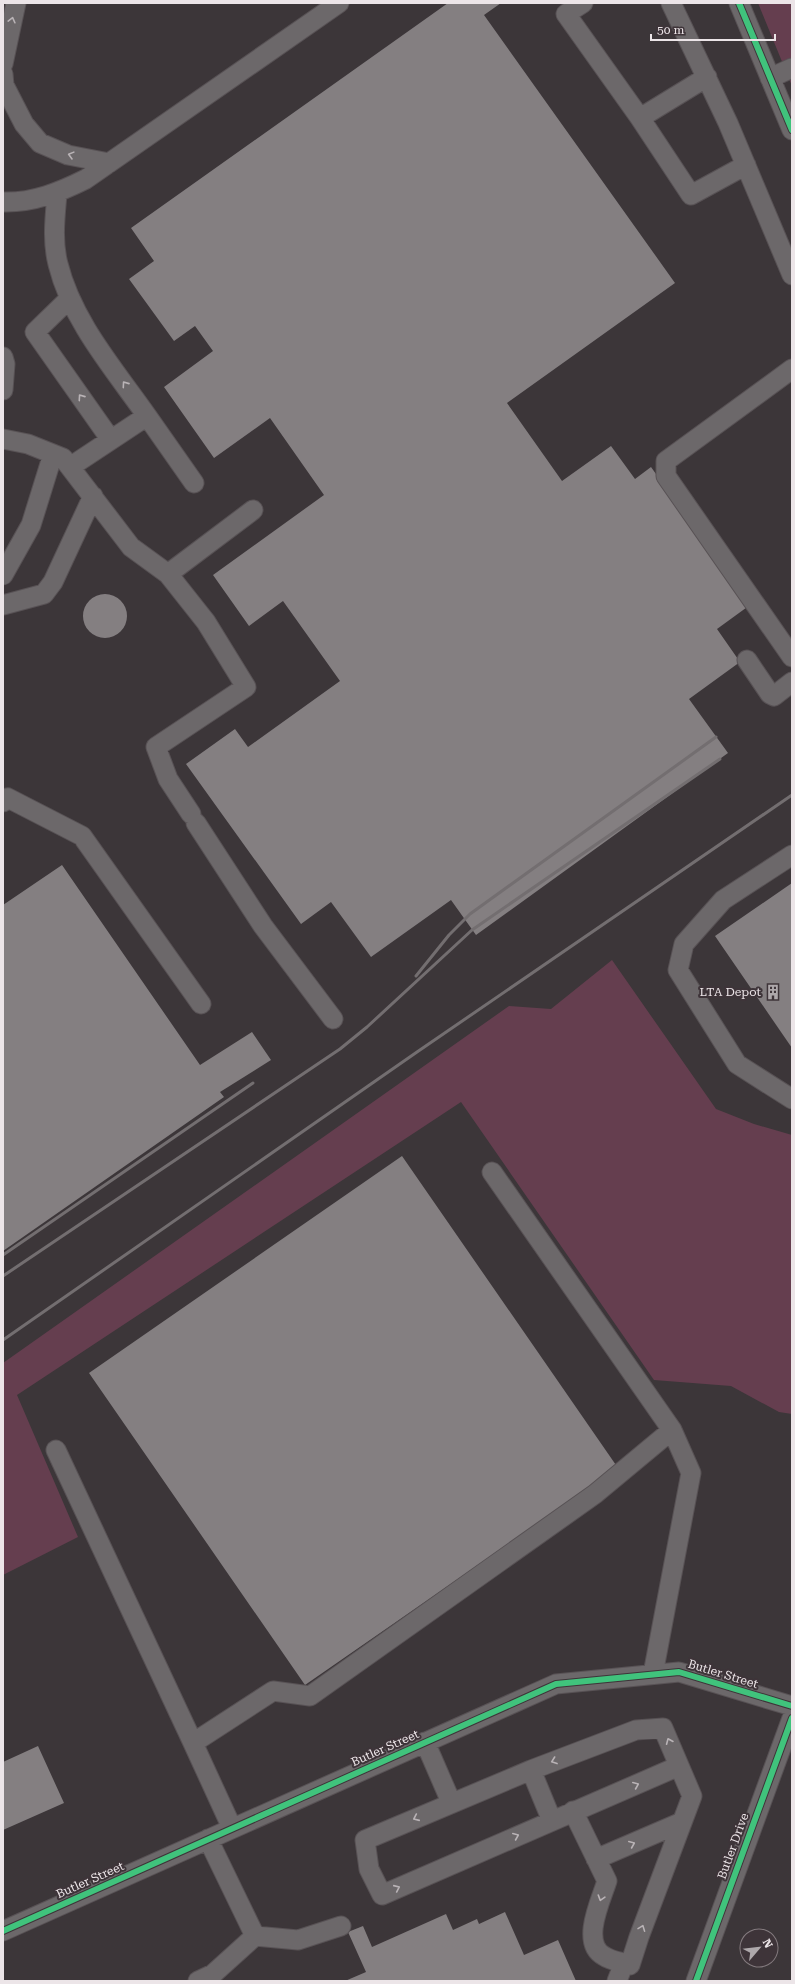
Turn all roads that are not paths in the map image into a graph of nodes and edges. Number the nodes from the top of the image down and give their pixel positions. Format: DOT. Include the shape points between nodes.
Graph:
graph roads {
  1 [pos="16,3"];
  2 [pos="339,3"];
  3 [pos="583,3"];
  4 [pos="671,3"];
  5 [pos="739,3"];
  6 [pos="3,64"];
  7 [pos="792,68"];
  8 [pos="3,74"];
  9 [pos="707,77"];
  10 [pos="770,78"];
  11 [pos="640,118"];
  12 [pos="792,130"];
  13 [pos="109,164"];
  14 [pos="746,165"];
  15 [pos="57,194"];
  16 [pos="3,202"];
  17 [pos="792,275"];
  18 [pos="70,298"];
  19 [pos="3,357"];
  20 [pos="792,369"];
  21 [pos="3,390"];
  22 [pos="147,416"];
  23 [pos="3,439"];
  24 [pos="111,440"];
  25 [pos="53,454"];
  26 [pos="70,468"];
  27 [pos="194,483"];
  28 [pos="93,496"];
  29 [pos="253,510"];
  30 [pos="168,574"];
  31 [pos="3,575"];
  32 [pos="3,605"];
  33 [pos="792,657"];
  34 [pos="747,660"];
  35 [pos="791,685"];
  36 [pos="3,802"];
  37 [pos="792,854"];
  38 [pos="201,1004"];
  39 [pos="333,1019"];
  40 [pos="792,1098"];
  41 [pos="492,1172"];
  42 [pos="672,1430"];
  43 [pos="56,1450"];
  44 [pos="653,1674"];
  45 [pos="792,1706"];
  46 [pos="792,1718"];
  47 [pos="426,1742"];
  48 [pos="193,1743"];
  49 [pos="679,1766"];
  50 [pos="530,1770"];
  51 [pos="451,1802"];
  52 [pos="573,1811"];
  53 [pos="552,1820"];
  54 [pos="682,1822"];
  55 [pos="232,1828"];
  56 [pos="208,1840"];
  57 [pos="596,1859"];
  58 [pos="341,1926"];
  59 [pos="3,1931"];
  60 [pos="255,1936"];
  61 [pos="624,1963"];
  62 [pos="198,1981"];
  63 [pos="617,1981"];
  64 [pos="696,1981"];
  6 -- 1 [label="street, one-way"];
  2 -- 13 [label="street"];
  3 -- 11 [label="street" via="566,14"];
  4 -- 9 [label="street"];
  5 -- 10 [label="street"];
  7 -- 10 [label="street"];
  13 -- 8 [label="street, one-way" via="68,155 40,143 24,124 4,85"];
  9 -- 11 [label="street"];
  9 -- 14 [label="street"];
  10 -- 12 [label="street"];
  11 -- 14 [label="street" via="691,195"];
  13 -- 15 [label="street"];
  14 -- 17 [label="street"];
  15 -- 16 [label="street" via="15,203"];
  15 -- 18 [label="street" via="54,231 57,263"];
  22 -- 18 [label="street, one-way" via="87,329"];
  24 -- 18 [label="street, one-way" via="35,332"];
  19 -- 21 [label="street"];
  20 -- 33 [label="street" via="666,461 666,476"];
  22 -- 24 [label="street"];
  22 -- 27 [label="street"];
  23 -- 25 [label="street" via="28,444"];
  24 -- 26 [label="street"];
  25 -- 26 [label="street" via="63,458"];
  25 -- 31 [label="street" via="31,525"];
  26 -- 28 [label="street"];
  28 -- 30 [label="street" via="131,547"];
  28 -- 32 [label="street" via="53,582 44,594"];
  29 -- 30 [label="street"];
  30 -- 39 [label="street" via="206,622 246,687 156,747 168,779 263,926"];
  34 -- 35 [label="street" via="770,694 774,696"];
  36 -- 38 [label="street" via="8,798 82,836"];
  37 -- 40 [label="street" via="723,900 684,944 678,970 737,1064"];
  41 -- 42 [label="street"];
  42 -- 44 [label="street" via="691,1473"];
  42 -- 48 [label="street" via="595,1494 310,1696 274,1691"];
  43 -- 48 [label="street"];
  44 -- 45 [label="street, Butler Street" via="678,1672"];
  44 -- 47 [label="street, Butler Street" via="556,1684"];
  46 -- 64 [label="street, Butler Drive"];
  47 -- 51 [label="street"];
  47 -- 55 [label="street, Butler Street"];
  48 -- 55 [label="street"];
  49 -- 50 [label="street, one-way" via="663,1728 636,1730"];
  52 -- 49 [label="street, one-way"];
  49 -- 54 [label="street" via="692,1796"];
  50 -- 51 [label="street"];
  50 -- 53 [label="street"];
  51 -- 53 [label="street, one-way" via="365,1840 369,1869 382,1895"];
  52 -- 53 [label="street"];
  52 -- 57 [label="street"];
  57 -- 54 [label="street, one-way"];
  61 -- 54 [label="street, one-way" via="630,1965"];
  55 -- 56 [label="street, Butler Street"];
  56 -- 59 [label="street, Butler Street"];
  56 -- 60 [label="street"];
  57 -- 61 [label="street, one-way" via="606,1881 591,1930 597,1950 603,1956"];
  58 -- 60 [label="street" via="298,1940"];
  60 -- 62 [label="street" via="213,1974"];
  61 -- 63 [label="street"];
}
